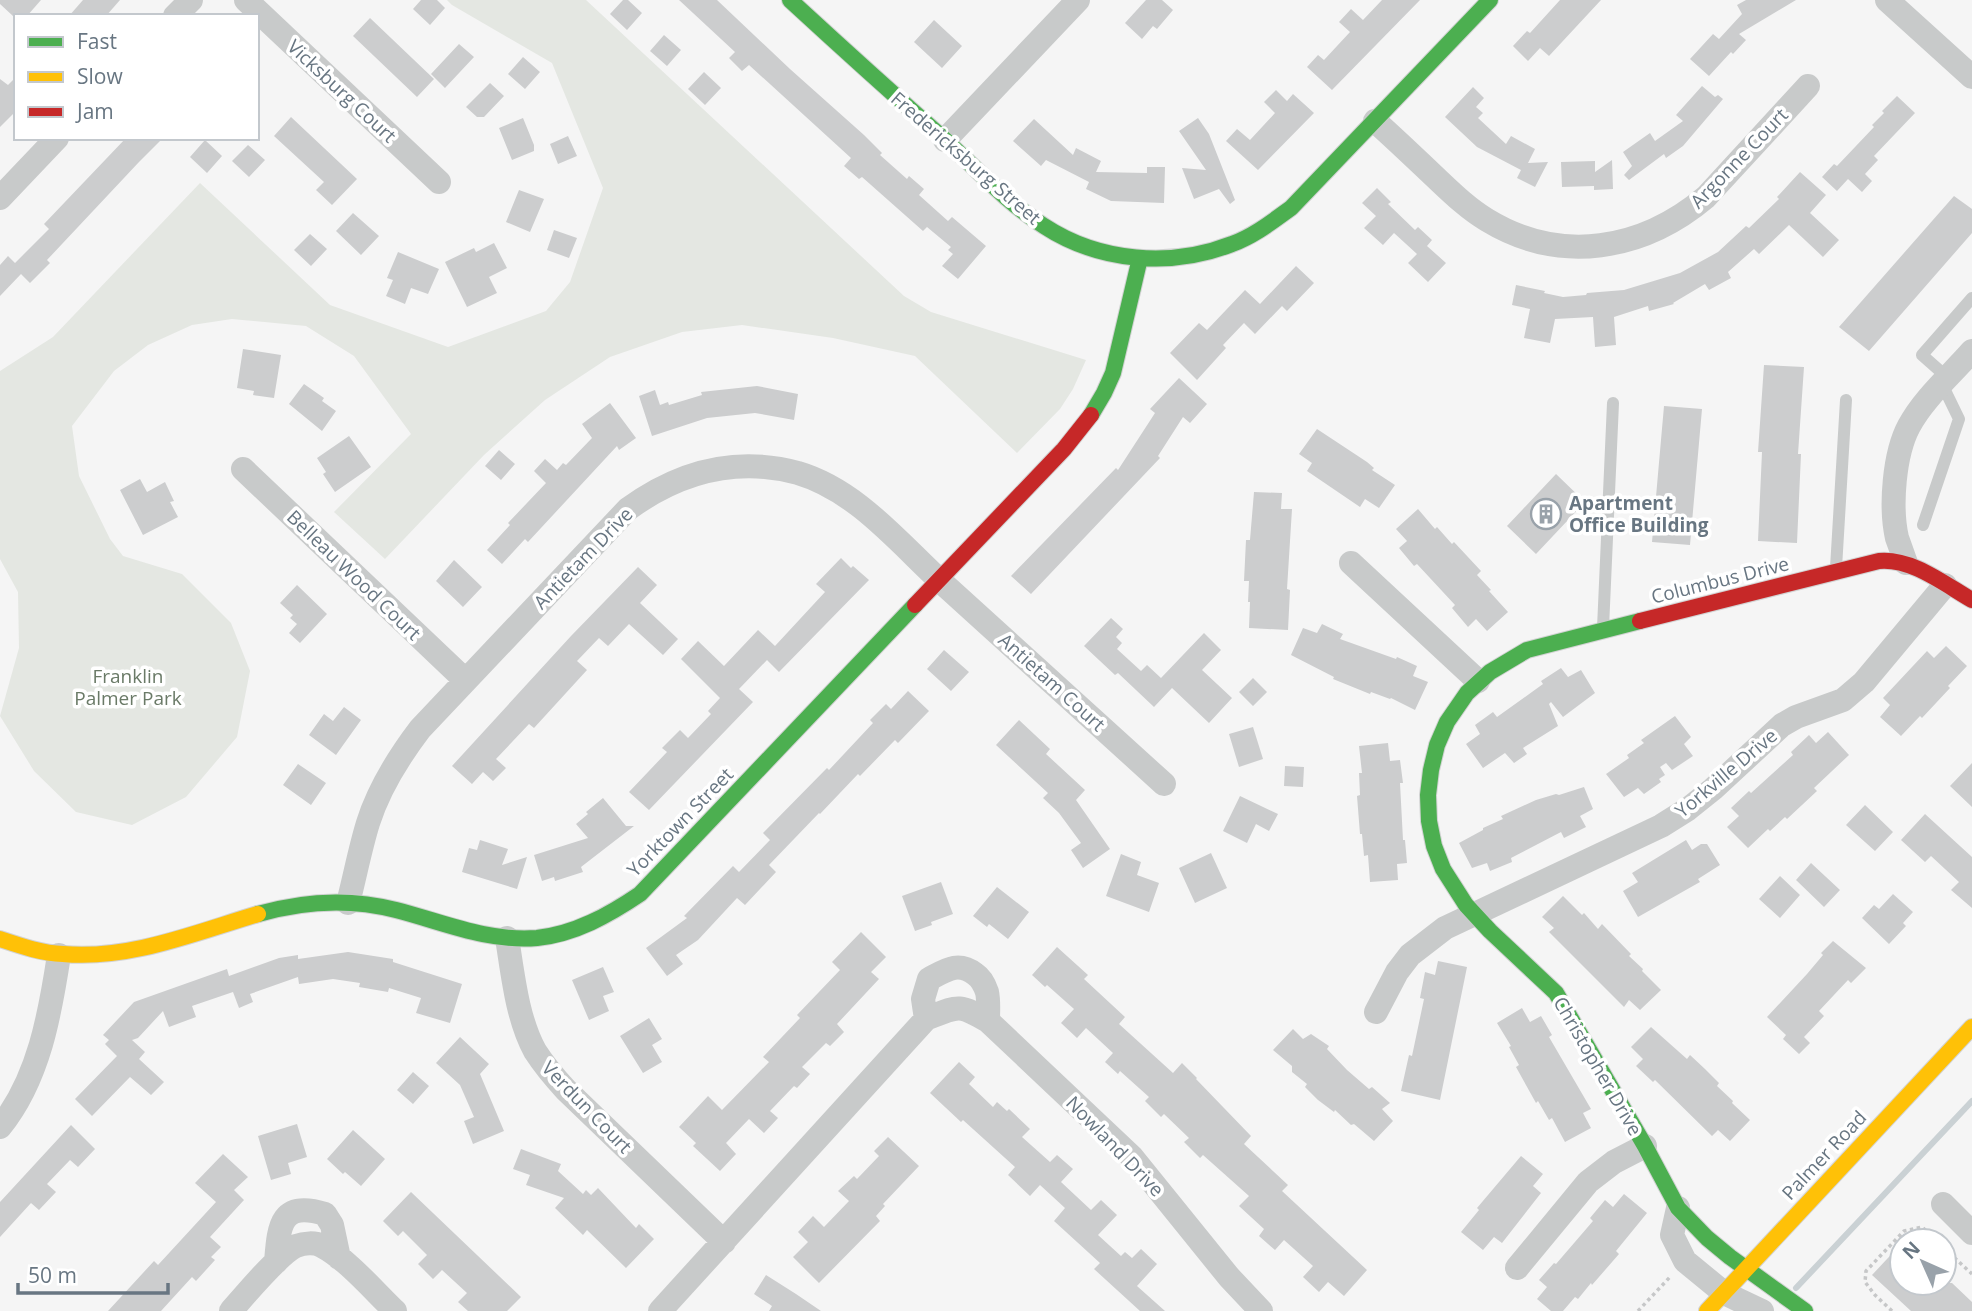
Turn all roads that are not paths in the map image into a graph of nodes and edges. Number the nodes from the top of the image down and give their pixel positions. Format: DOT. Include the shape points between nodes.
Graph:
graph roads {
  1 [pos="191,0"];
  2 [pos="246,0"];
  3 [pos="790,0"];
  4 [pos="1078,0"];
  5 [pos="1490,0"];
  6 [pos="1887,0"];
  7 [pos="177,14"];
  8 [pos="1972,78"];
  9 [pos="1808,86"];
  10 [pos="1375,121"];
  11 [pos="945,139"];
  12 [pos="55,140"];
  13 [pos="439,182"];
  14 [pos="0,198"];
  15 [pos="1140,258"];
  16 [pos="1972,298"];
  17 [pos="1972,351"];
  18 [pos="1945,381"];
  19 [pos="1846,400"];
  20 [pos="1613,403"];
  21 [pos="243,469"];
  22 [pos="1923,524"];
  23 [pos="1351,563"];
  24 [pos="1906,564"];
  25 [pos="1836,572"];
  26 [pos="939,580"];
  27 [pos="1945,585"];
  28 [pos="1971,598"];
  29 [pos="1602,631"];
  30 [pos="464,680"];
  31 [pos="1478,681"];
  32 [pos="1164,784"];
  33 [pos="348,903"];
  34 [pos="1472,915"];
  35 [pos="507,938"];
  36 [pos="0,939"];
  37 [pos="59,955"];
  38 [pos="1376,1012"];
  39 [pos="926,1019"];
  40 [pos="988,1021"];
  41 [pos="1972,1027"];
  42 [pos="0,1127"];
  43 [pos="1645,1146"];
  44 [pos="1943,1205"];
  45 [pos="1678,1208"];
  46 [pos="1972,1233"];
  47 [pos="724,1242"];
  48 [pos="339,1258"];
  49 [pos="276,1262"];
  50 [pos="1517,1268"];
  51 [pos="1748,1269"];
  52 [pos="1716,1302"];
  53 [pos="231,1311"];
  54 [pos="395,1311"];
  55 [pos="660,1311"];
  56 [pos="1261,1311"];
  57 [pos="1762,1311"];
  58 [pos="1805,1311"];
  1 -- 7 [label="street"];
  2 -- 13 [label="street, Vicksburg Court"];
  3 -- 11 [label="street, Fredericksburg Street"];
  4 -- 11 [label="street"];
  5 -- 10 [label="street, Fredericksburg Street"];
  6 -- 8 [label="street"];
  9 -- 10 [label="street, Argonne Court" via="1690,211 1649,233 1600,246 1564,245 1503,229 1462,202"];
  10 -- 15 [label="street, Fredericksburg Street" via="1291,208 1263,229 1201,254"];
  11 -- 15 [label="street, Fredericksburg Street" via="1015,206 1046,228 1093,249"];
  12 -- 14 [label="street"];
  15 -- 26 [label="street, Yorktown Street" via="1113,373 1085,424"];
  16 -- 18 [label="lane" via="1922,355"];
  17 -- 18 [label="street"];
  18 -- 22 [label="lane" via="1959,419"];
  18 -- 24 [label="street" via="1910,424 1896,464 1897,536"];
  19 -- 25 [label="lane"];
  20 -- 29 [label="lane"];
  21 -- 30 [label="street, Belleau Wood Court"];
  23 -- 31 [label="street"];
  24 -- 25 [label="street, Columbus Drive" via="1879,561"];
  24 -- 27 [label="street, Columbus Drive"];
  25 -- 29 [label="street, Columbus Drive"];
  26 -- 30 [label="street, Antietam Drive" via="863,509 824,484 766,467 711,470 667,484 628,509"];
  26 -- 32 [label="street, Antietam Court"];
  26 -- 35 [label="street, Yorktown Street" via="640,894 579,929 546,937"];
  27 -- 28 [label="street, Columbus Drive"];
  27 -- 34 [label="street, Yorkville Drive" via="1864,682 1843,700 1782,725 1688,809"];
  29 -- 31 [label="street, Columbus Drive" via="1527,650"];
  30 -- 33 [label="street, Antietam Drive" via="420,729 388,777 368,823"];
  31 -- 34 [label="street, Christopher Drive" via="1444,727 1428,795 1438,859"];
  33 -- 35 [label="street, Yorktown Street" via="384,907"];
  33 -- 37 [label="street, Yorktown Street" via="273,909 121,954"];
  34 -- 38 [label="street, Yorkville Drive" via="1445,928 1410,956"];
  34 -- 43 [label="street, Christopher Drive" via="1556,993"];
  35 -- 47 [label="street, Verdun Court" via="526,1026 546,1067"];
  36 -- 37 [label="street, Yorktown Street"];
  37 -- 42 [label="street" via="39,1051 24,1090"];
  39 -- 40 [label="street, Nowland Drive" via="955,1007"];
  39 -- 40 [label="street" via="923,999 929,979 955,967 967,967 980,977 987,993"];
  39 -- 47 [label="street, Nowland Drive"];
  40 -- 56 [label="street, Nowland Drive" via="1132,1157"];
  41 -- 51 [label="street, Palmer Road"];
  43 -- 45 [label="street, Christopher Drive"];
  43 -- 50 [label="street" via="1588,1182"];
  44 -- 46 [label="street"];
  45 -- 51 [label="street, Christopher Drive" via="1707,1238"];
  45 -- 52 [label="street" via="1672,1235"];
  47 -- 55 [label="street, Nowland Drive"];
  48 -- 49 [label="street" via="308,1243"];
  48 -- 49 [label="street" via="332,1225 325,1214 310,1209 294,1212 282,1221"];
  48 -- 54 [label="street"];
  49 -- 53 [label="street"];
  51 -- 52 [label="street, Palmer Road"];
  51 -- 58 [label="street, Christopher Drive"];
  52 -- 57 [label="street"];
}
